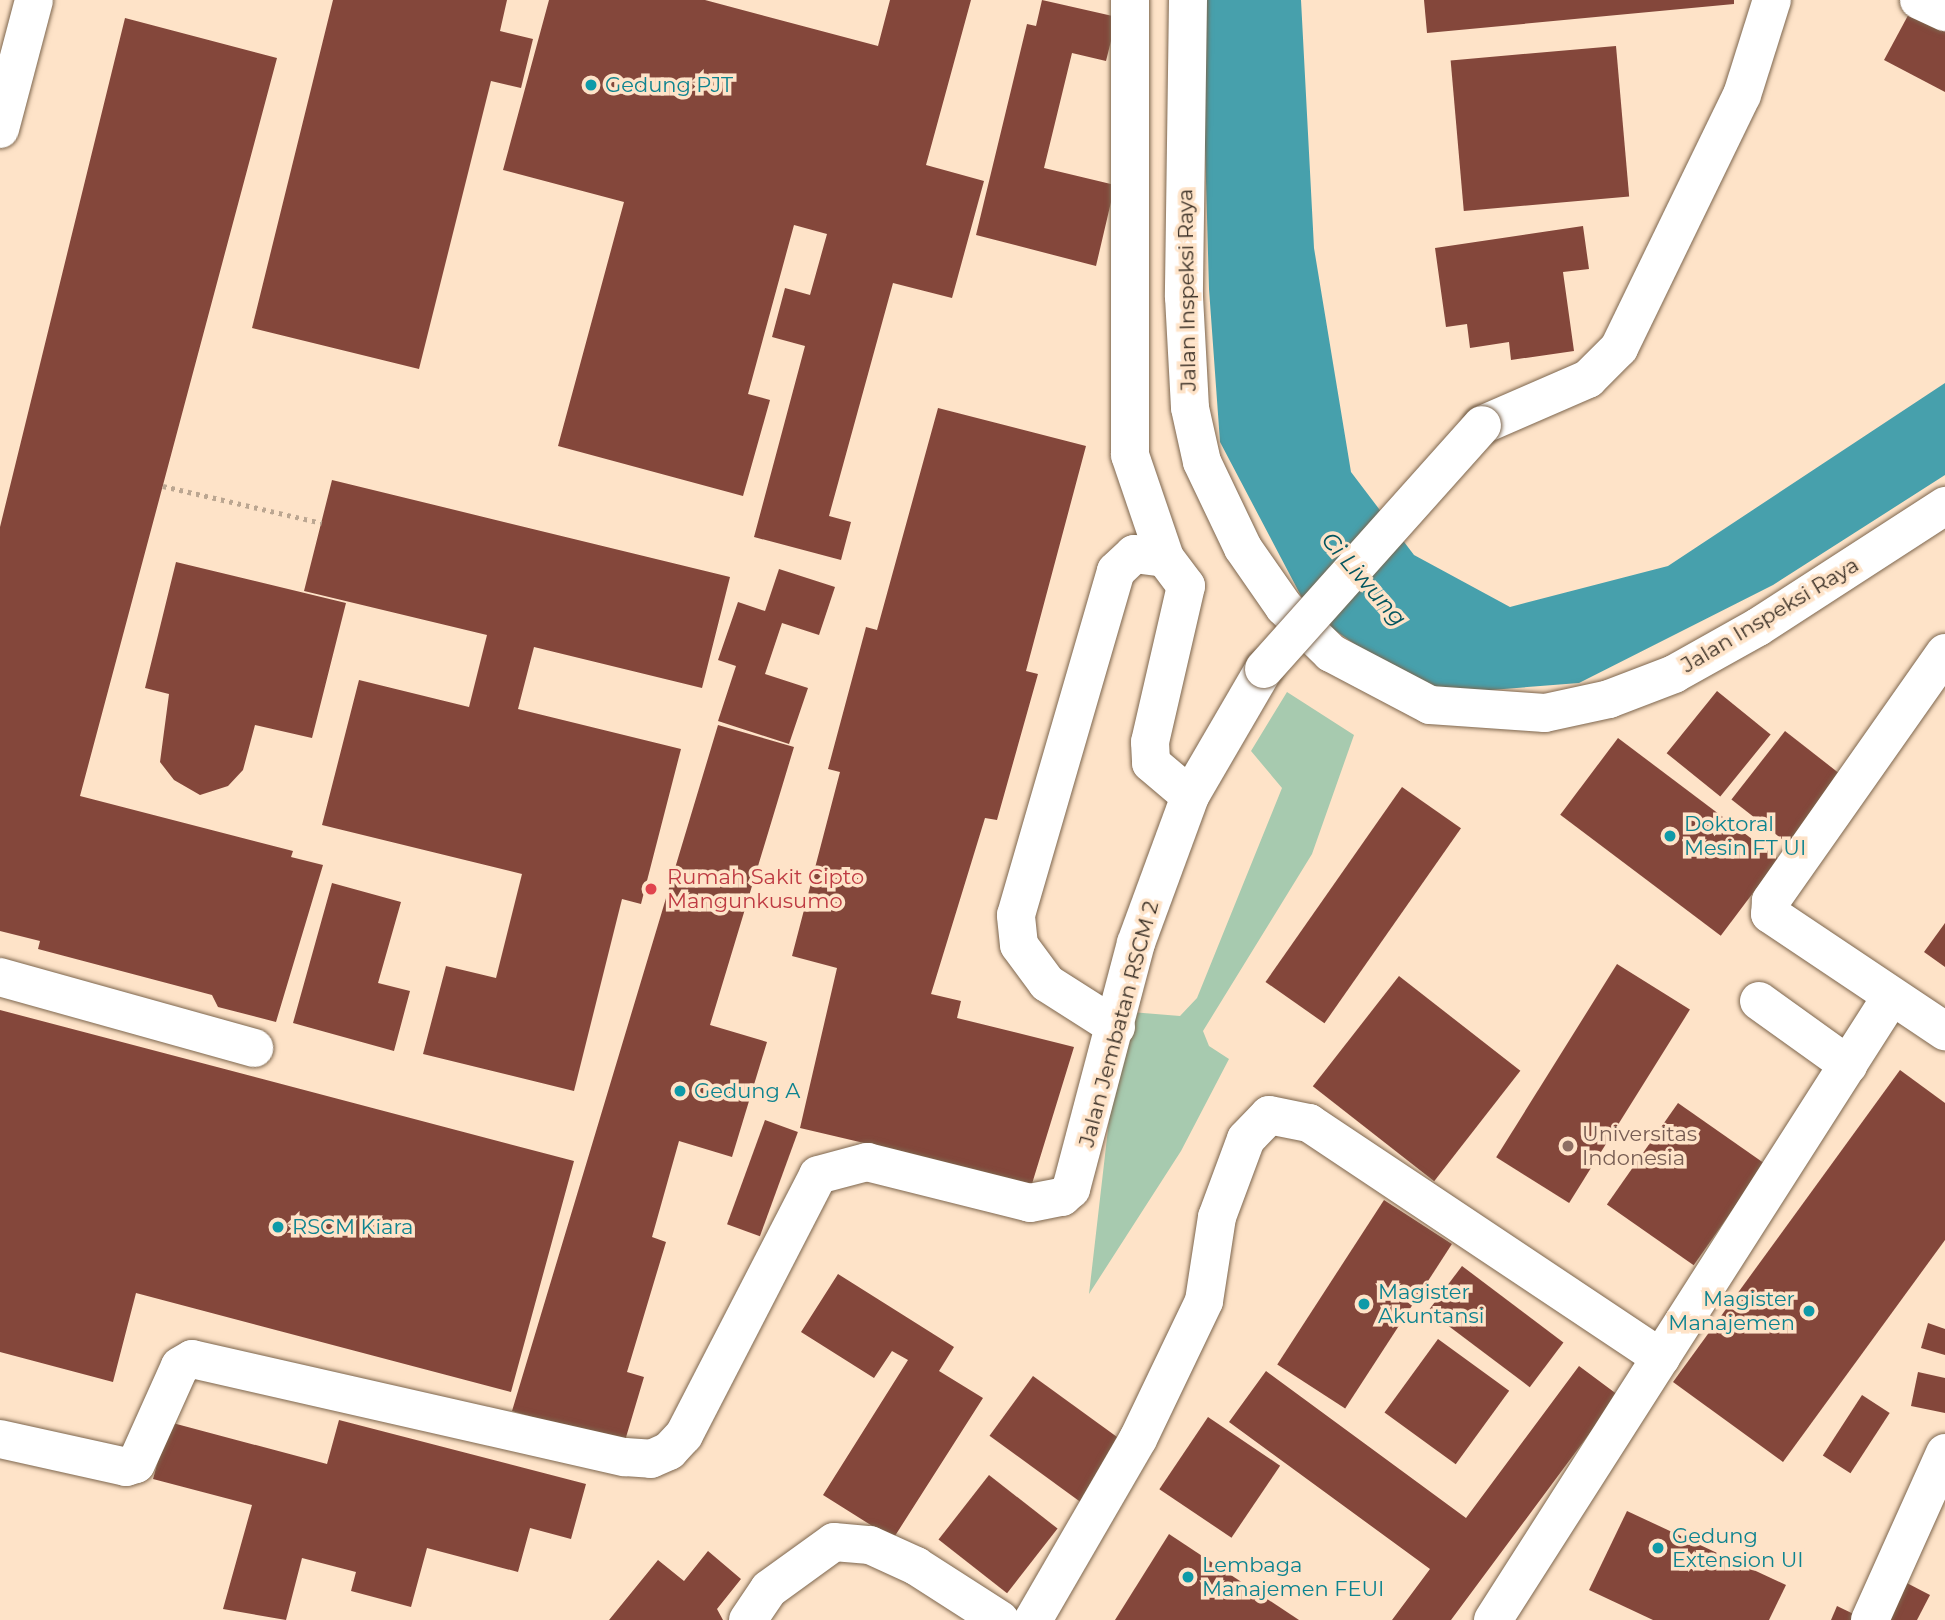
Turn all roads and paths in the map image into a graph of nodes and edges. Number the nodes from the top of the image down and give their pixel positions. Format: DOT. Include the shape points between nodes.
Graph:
graph roads {
  1 [pos="34,0"];
  2 [pos="1130,0"];
  3 [pos="1188,0"];
  4 [pos="1772,0"];
  5 [pos="1919,0"];
  6 [pos="1945,12"];
  7 [pos="0,129"];
  8 [pos="163,486"];
  9 [pos="1945,506"];
  10 [pos="321,523"];
  11 [pos="1166,558"];
  12 [pos="1945,653"];
  13 [pos="1190,796"];
  14 [pos="0,977"];
  15 [pos="1891,997"];
  16 [pos="1759,1001"];
  17 [pos="1115,1027"];
  18 [pos="1945,1031"];
  19 [pos="254,1048"];
  20 [pos="1848,1065"];
  21 [pos="1661,1358"];
  22 [pos="0,1439"];
  23 [pos="1945,1453"];
  24 [pos="748,1620"];
  25 [pos="1000,1620"];
  26 [pos="1033,1620"];
  27 [pos="1493,1620"];
  28 [pos="1870,1620"];
  1 -- 7 [label="street"];
  2 -- 11 [label="street" via="1130,454"];
  3 -- 9 [label="street, Jalan Inspeksi Raya" via="1184,298 1189,408 1202,461 1243,548 1284,607 1331,653 1430,705 1545,713 1609,699 1674,674 1758,627"];
  4 -- 13 [label="street, Jalan Jembatan RSCM 2, bridge" via="1742,95 1619,348 1588,379 1482,425 1264,669"];
  5 -- 6 [label="street"];
  8 -- 10 [label="path"];
  11 -- 13 [label="street" via="1186,586 1151,763"];
  11 -- 17 [label="street" via="1134,554 1116,571 1016,915 1019,945 1047,983"];
  12 -- 15 [label="street" via="1771,901 1770,914 1783,927"];
  13 -- 17 [label="street, Jalan Jembatan RSCM 2" via="1136,943"];
  14 -- 19 [label="street"];
  15 -- 18 [label="street"];
  15 -- 20 [label="street"];
  16 -- 20 [label="street"];
  17 -- 22 [label="street, Jalan Jembatan RSCM 2" via="1083,1157 1062,1197 1030,1203 867,1162 843,1163 818,1175 726,1345 684,1435 651,1460 192,1359 180,1366 136,1464 126,1467"];
  20 -- 21 [label="street"];
  21 -- 26 [label="street" via="1308,1123 1269,1115 1246,1139 1217,1217 1204,1301 1138,1439"];
  21 -- 27 [label="street"];
  23 -- 28 [label="street"];
  24 -- 25 [label="street" via="769,1589 834,1542 870,1545 916,1566"];
}
